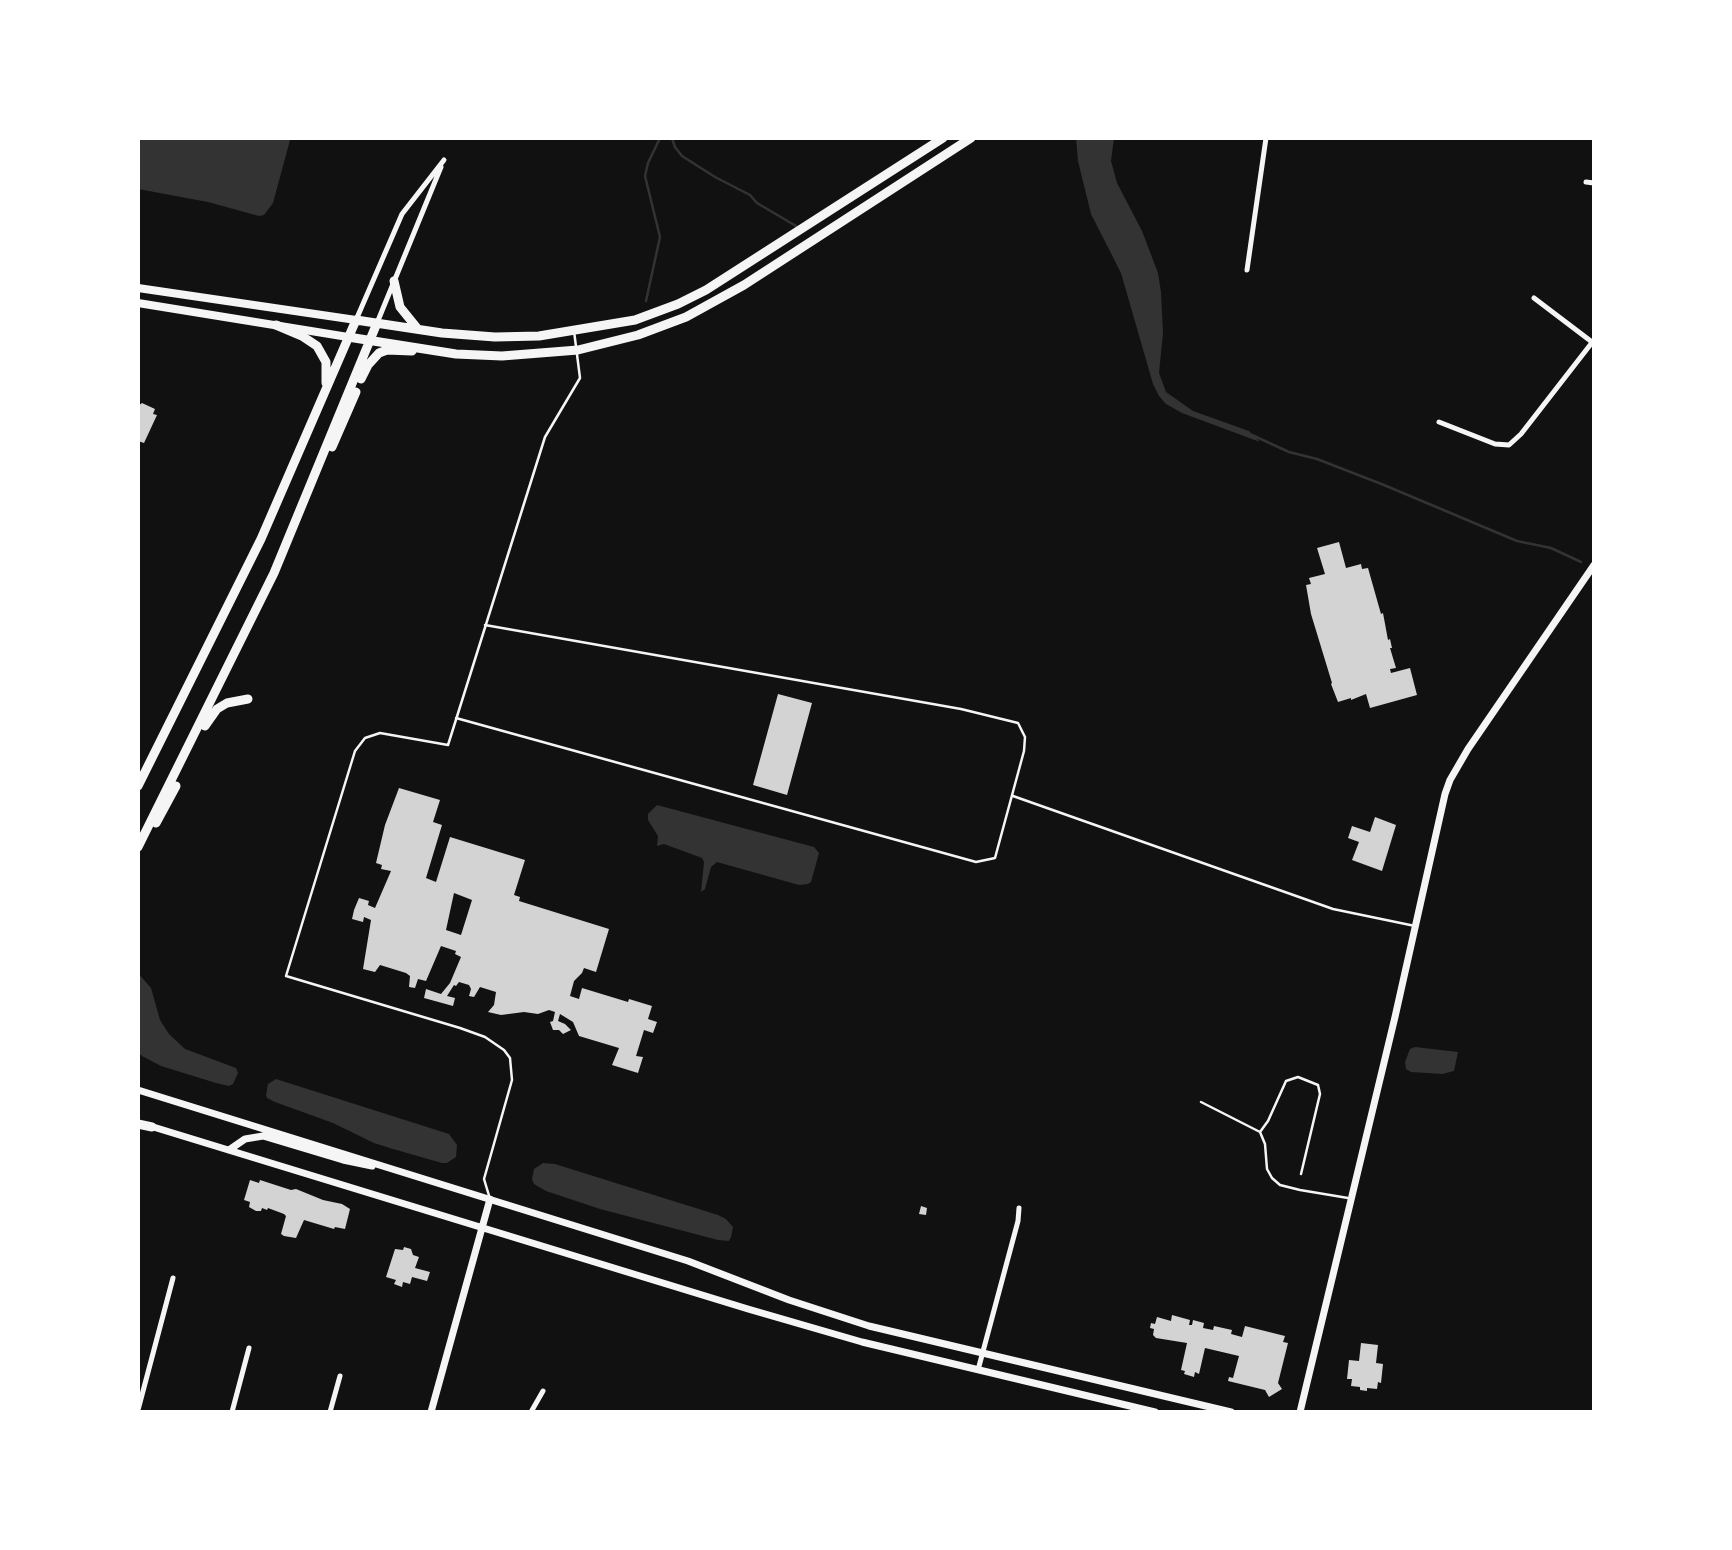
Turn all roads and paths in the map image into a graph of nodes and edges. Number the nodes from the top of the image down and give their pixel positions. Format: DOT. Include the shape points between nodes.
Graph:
graph roads {
  1 [pos="943,138"];
  2 [pos="971,138"];
  3 [pos="1266,138"];
  4 [pos="1586,181"];
  5 [pos="1594,183"];
  6 [pos="1247,271"];
  7 [pos="394,281"];
  8 [pos="138,288"];
  9 [pos="1534,298"];
  10 [pos="138,303"];
  11 [pos="356,320"];
  12 [pos="377,323"];
  13 [pos="275,325"];
  14 [pos="418,329"];
  15 [pos="574,331"];
  16 [pos="348,337"];
  17 [pos="370,340"];
  18 [pos="1593,341"];
  19 [pos="428,350"];
  20 [pos="578,350"];
  21 [pos="326,391"];
  22 [pos="1439,422"];
  23 [pos="314,479"];
  24 [pos="1594,565"];
  25 [pos="485,625"];
  26 [pos="248,699"];
  27 [pos="456,718"];
  28 [pos="138,786"];
  29 [pos="1012,796"];
  30 [pos="139,845"];
  31 [pos="1415,926"];
  32 [pos="138,1090"];
  33 [pos="1201,1102"];
  34 [pos="138,1123"];
  35 [pos="152,1127"];
  36 [pos="1260,1132"];
  37 [pos="229,1150"];
  38 [pos="408,1173"];
  39 [pos="1301,1174"];
  40 [pos="1352,1198"];
  41 [pos="490,1199"];
  42 [pos="1019,1208"];
  43 [pos="482,1227"];
  44 [pos="173,1278"];
  45 [pos="249,1348"];
  46 [pos="983,1353"];
  47 [pos="978,1370"];
  48 [pos="340,1376"];
  49 [pos="543,1391"];
  50 [pos="138,1410"];
  51 [pos="232,1412"];
  52 [pos="330,1412"];
  53 [pos="431,1412"];
  54 [pos="531,1412"];
  55 [pos="1155,1412"];
  56 [pos="1231,1412"];
  57 [pos="1300,1412"];
  1 -- 15 [label="main road" via="743,268 687,299 635,320"];
  2 -- 20 [label="main road" via="703,308 638,335"];
  3 -- 6 [label="street"];
  4 -- 5 [label="street"];
  7 -- 11 [label="street" via="444,160 402,214"];
  7 -- 12 [label="street"];
  7 -- 14 [label="main road" via="400,307"];
  8 -- 11 [label="main road"];
  9 -- 18 [label="street"];
  10 -- 13 [label="main road"];
  11 -- 12 [label="main road"];
  11 -- 16 [label="main road"];
  12 -- 14 [label="main road"];
  12 -- 17 [label="main road"];
  13 -- 16 [label="main road"];
  13 -- 21 [label="main road" via="321,351"];
  14 -- 15 [label="main road" via="495,337"];
  15 -- 20 [label="lane"];
  16 -- 17 [label="main road"];
  16 -- 21 [label="main road"];
  17 -- 19 [label="main road"];
  17 -- 23 [label="main road"];
  18 -- 22 [label="street" via="1509,445"];
  19 -- 20 [label="main road" via="502,356"];
  19 -- 23 [label="main road" via="387,350 371,360 339,436"];
  20 -- 25 [label="lane" via="577,386 545,437"];
  21 -- 28 [label="main road" via="242,581"];
  23 -- 30 [label="main road" via="274,573"];
  24 -- 31 [label="street" via="1450,780"];
  25 -- 27 [label="lane"];
  25 -- 29 [label="lane" via="1018,723 1025,744"];
  26 -- 30 [label="main road" via="227,703 209,718 163,813"];
  27 -- 29 [label="lane" via="976,862 995,858"];
  27 -- 41 [label="lane" via="448,745 380,733 365,738 355,751 286,976 460,1028 494,1042 510,1058 510,1091 484,1179"];
  29 -- 31 [label="lane" via="1333,909"];
  31 -- 40 [label="street"];
  32 -- 38 [label="street"];
  33 -- 36 [label="lane"];
  34 -- 35 [label="main road"];
  35 -- 37 [label="street"];
  36 -- 39 [label="lane" via="1286,1081 1298,1077 1318,1085 1320,1094"];
  36 -- 40 [label="lane" via="1267,1169 1276,1182 1300,1191"];
  37 -- 38 [label="street" via="245,1139 263,1136"];
  37 -- 43 [label="street"];
  38 -- 41 [label="street"];
  40 -- 57 [label="street"];
  41 -- 43 [label="street"];
  41 -- 46 [label="street" via="688,1261 869,1326"];
  42 -- 46 [label="street"];
  43 -- 47 [label="street" via="862,1342"];
  43 -- 53 [label="street"];
  44 -- 50 [label="street"];
  45 -- 51 [label="street"];
  46 -- 47 [label="street"];
  46 -- 56 [label="street"];
  47 -- 55 [label="street"];
  48 -- 52 [label="street"];
  49 -- 54 [label="street"];
}
